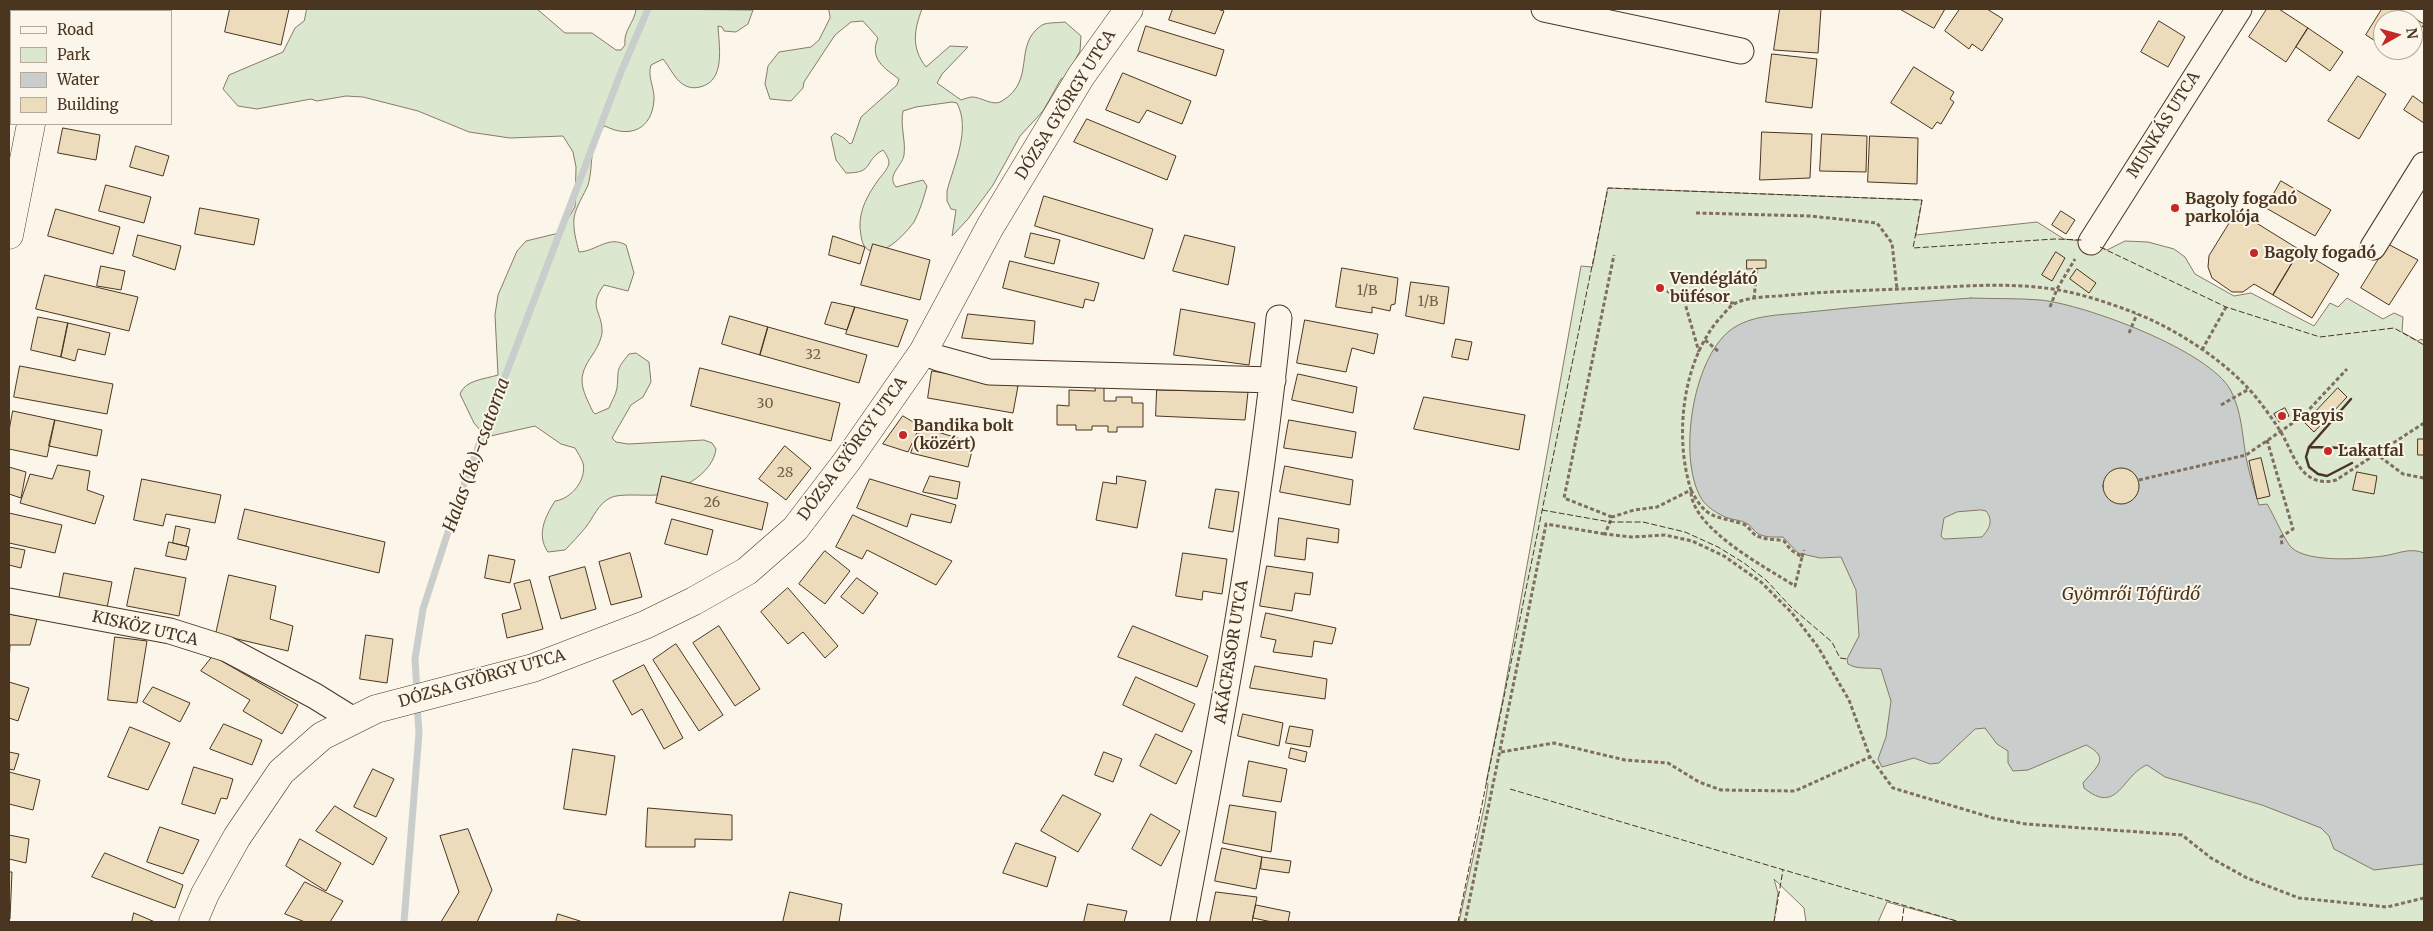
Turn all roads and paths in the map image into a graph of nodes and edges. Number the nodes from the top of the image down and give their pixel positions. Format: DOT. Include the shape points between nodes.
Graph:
graph roads {
  1 [pos="1129,9"];
  2 [pos="1544,9"];
  3 [pos="2238,9"];
  4 [pos="1740,52"];
  5 [pos="31,125"];
  6 [pos="2424,165"];
  7 [pos="1696,213"];
  8 [pos="9,235"];
  9 [pos="2091,242"];
  10 [pos="2373,247"];
  11 [pos="1614,255"];
  12 [pos="2070,265"];
  13 [pos="1757,268"];
  14 [pos="1896,289"];
  15 [pos="2057,289"];
  16 [pos="1667,291"];
  17 [pos="1754,299"];
  18 [pos="1684,300"];
  19 [pos="1736,303"];
  20 [pos="2050,307"];
  21 [pos="2226,307"];
  22 [pos="2138,314"];
  23 [pos="1279,318"];
  24 [pos="2130,333"];
  25 [pos="1705,340"];
  26 [pos="2202,350"];
  27 [pos="1718,351"];
  28 [pos="923,352"];
  29 [pos="1699,352"];
  30 [pos="2347,369"];
  31 [pos="1273,380"];
  32 [pos="2249,390"];
  33 [pos="2221,405"];
  34 [pos="2424,423"];
  35 [pos="2281,432"];
  36 [pos="2267,440"];
  37 [pos="2375,453"];
  38 [pos="2424,478"];
  39 [pos="2139,480"];
  40 [pos="1691,490"];
  41 [pos="1612,517"];
  42 [pos="1605,534"];
  43 [pos="2282,545"];
  44 [pos="1804,550"];
  45 [pos="1802,557"];
  46 [pos="9,601"];
  47 [pos="364,714"];
  48 [pos="1501,752"];
  49 [pos="1870,758"];
  50 [pos="2424,898"];
  51 [pos="193,922"];
  52 [pos="1183,922"];
  53 [pos="1465,922"];
  1 -- 28 [label="main road, DÓZSA GYÖRGY UTCA" via="1081,76 995,219"];
  2 -- 4 [label="street"];
  3 -- 9 [label="street, MUNKÁS UTCA"];
  5 -- 8 [label="main road"];
  6 -- 10 [label="street"];
  7 -- 14 [label="path" via="1810,216 1877,223 1892,243"];
  11 -- 41 [label="path" via="1564,498"];
  12 -- 15 [label="path"];
  13 -- 17 [label="path"];
  14 -- 15 [label="path" via="1974,286"];
  14 -- 17 [label="path"];
  15 -- 20 [label="path"];
  15 -- 22 [label="path"];
  16 -- 18 [label="path"];
  17 -- 19 [label="path"];
  18 -- 19 [label="path"];
  18 -- 29 [label="path"];
  19 -- 25 [label="path"];
  21 -- 26 [label="path"];
  22 -- 24 [label="path"];
  22 -- 26 [label="path"];
  23 -- 31 [label="street, AKÁCFASOR UTCA"];
  25 -- 27 [label="path"];
  25 -- 29 [label="path"];
  26 -- 32 [label="path"];
  28 -- 31 [label="street" via="989,372"];
  28 -- 47 [label="main road, DÓZSA GYÖRGY UTCA" via="847,462 795,529 747,571 645,625 587,649 533,668"];
  29 -- 40 [label="path" via="1686,392 1683,415 1682,441"];
  30 -- 35 [label="path" via="2303,416"];
  31 -- 52 [label="street, AKÁCFASOR UTCA" via="1230,671"];
  32 -- 33 [label="path"];
  32 -- 35 [label="path"];
  34 -- 37 [label="path"];
  35 -- 36 [label="path"];
  35 -- 37 [label="path" via="2297,464 2308,476 2319,481 2336,480"];
  36 -- 39 [label="path" via="2246,455"];
  36 -- 43 [label="path" via="2293,529 2281,537"];
  37 -- 38 [label="path" via="2403,474"];
  40 -- 41 [label="path" via="1657,507"];
  40 -- 45 [label="path" via="1698,504 1715,518 1745,525 1755,536 1766,540 1784,541"];
  40 -- 45 [label="path" via="1690,500 1706,524 1796,586"];
  41 -- 42 [label="path"];
  42 -- 48 [label="path" via="1546,524"];
  42 -- 49 [label="path" via="1632,537 1665,535 1692,540 1724,556 1761,582 1792,613 1818,647 1849,700"];
  44 -- 45 [label="path"];
  46 -- 47 [label="street, KISKÖZ UTCA" via="170,631 227,649 315,696"];
  47 -- 51 [label="main road, DÓZSA GYÖRGY UTCA" via="322,736 281,772 237,837"];
  48 -- 49 [label="path" via="1554,744 1625,760 1668,763 1698,782 1721,790 1795,791"];
  48 -- 53 [label="path"];
  49 -- 50 [label="path" via="1894,788 1993,818 2026,824 2182,835 2211,858 2247,878 2299,898 2387,907"];
}
